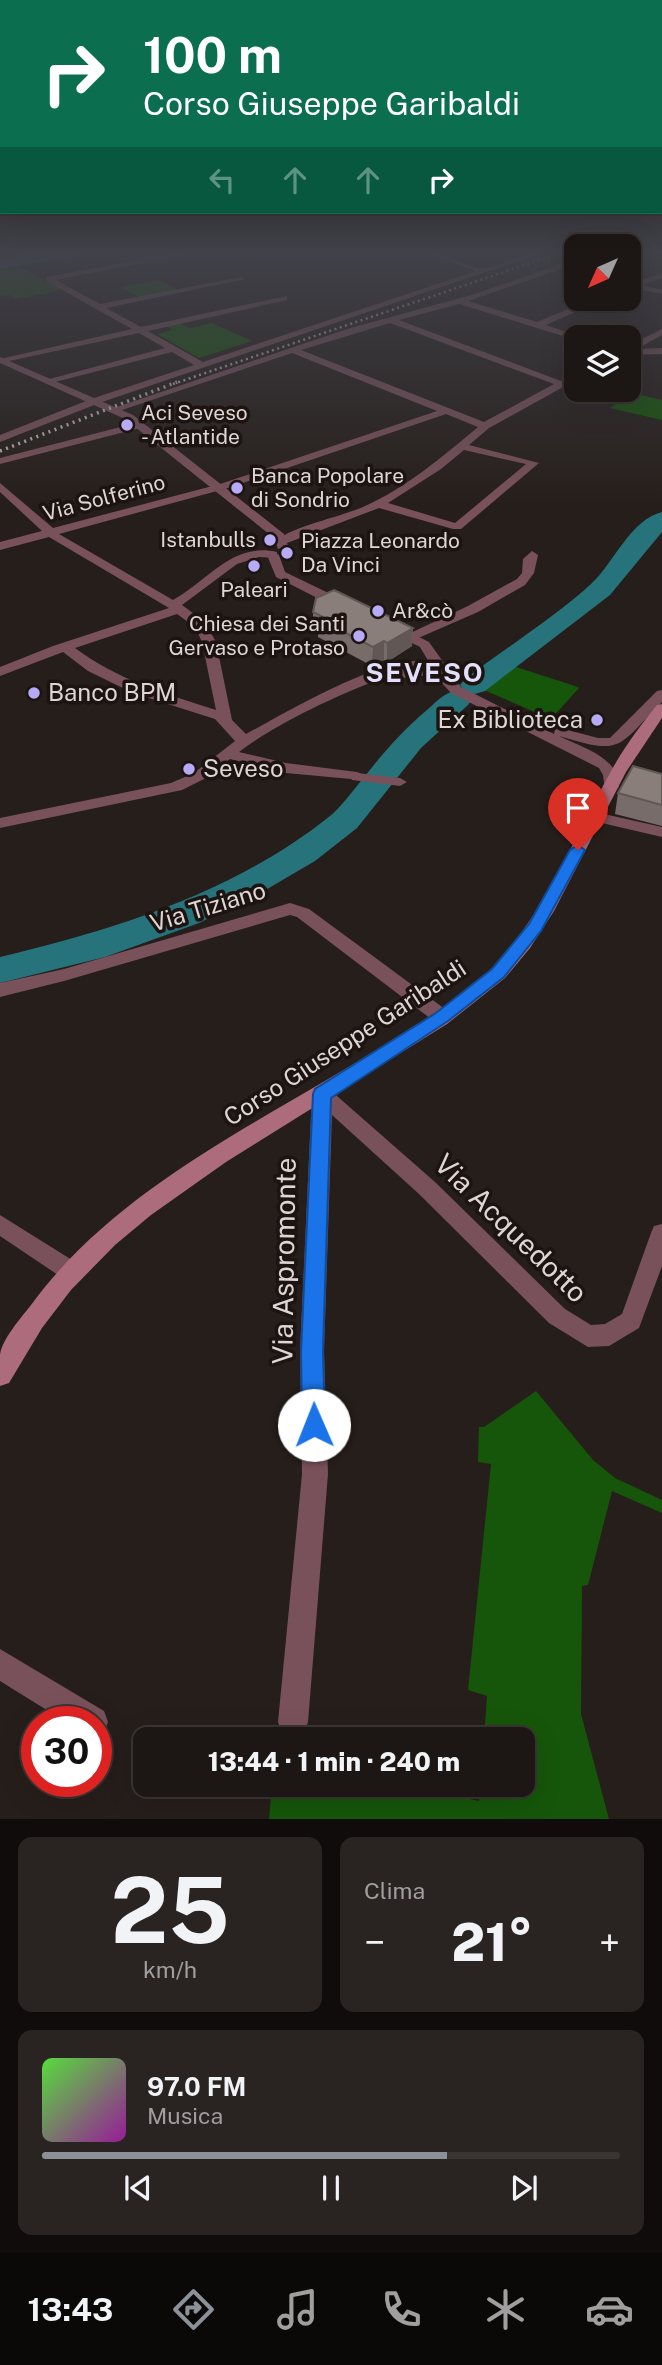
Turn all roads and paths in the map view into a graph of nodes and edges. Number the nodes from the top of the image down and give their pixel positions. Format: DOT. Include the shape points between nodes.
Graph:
graph roads {
  1 [pos="112,336"];
  2 [pos="150,336"];
  3 [pos="286,336"];
  4 [pos="341,336"];
  5 [pos="432,336"];
  6 [pos="173,349"];
  7 [pos="294,351"];
  8 [pos="641,351"];
  9 [pos="662,351"];
  10 [pos="0,360"];
  11 [pos="200,364"];
  12 [pos="12,366"];
  13 [pos="0,369"];
  14 [pos="47,381"];
  15 [pos="564,382"];
  16 [pos="561,384"];
  17 [pos="95,402"];
  18 [pos="116,409"];
  19 [pos="446,411"];
  20 [pos="140,425"];
  21 [pos="485,426"];
  22 [pos="0,439"];
  23 [pos="461,446"];
  24 [pos="0,461"];
  25 [pos="0,486"];
  26 [pos="218,488"];
  27 [pos="379,504"];
  28 [pos="50,532"];
  29 [pos="0,546"];
  30 [pos="281,551"];
  31 [pos="532,555"];
  32 [pos="177,607"];
  33 [pos="351,609"];
  34 [pos="381,622"];
  35 [pos="411,636"];
  36 [pos="425,645"];
  37 [pos="66,647"];
  38 [pos="440,668"];
  39 [pos="0,672"];
  40 [pos="393,673"];
  41 [pos="466,692"];
  42 [pos="662,694"];
  43 [pos="662,708"];
  44 [pos="225,720"];
  45 [pos="244,741"];
  46 [pos="600,743"];
  47 [pos="226,754"];
  48 [pos="590,757"];
  49 [pos="626,758"];
  50 [pos="357,777"];
  51 [pos="400,782"];
  52 [pos="611,787"];
  53 [pos="595,817"];
  54 [pos="0,822"];
  55 [pos="662,832"];
  56 [pos="0,990"];
  57 [pos="442,1017"];
  58 [pos="322,1094"];
  59 [pos="0,1224"];
  60 [pos="662,1233"];
  61 [pos="72,1272"];
  62 [pos="0,1375"];
  63 [pos="0,1664"];
  64 [pos="67,1706"];
  65 [pos="293,1721"];
  1 -- 10 [label="street"];
  2 -- 6 [label="street"];
  3 -- 11 [label="street"];
  4 -- 7 [label="street"];
  5 -- 16 [label="street"];
  6 -- 11 [label="street"];
  6 -- 14 [label="street"];
  7 -- 18 [label="street"];
  7 -- 19 [label="street"];
  8 -- 9 [label="street"];
  10 -- 12 [label="street"];
  11 -- 17 [label="street"];
  12 -- 13 [label="street"];
  12 -- 14 [label="street"];
  14 -- 17 [label="street"];
  15 -- 16 [label="street"];
  16 -- 21 [label="street"];
  17 -- 18 [label="street"];
  17 -- 22 [label="street"];
  18 -- 20 [label="street"];
  19 -- 21 [label="street"];
  19 -- 26 [label="street, Via Solferino"];
  20 -- 24 [label="street"];
  20 -- 26 [label="street"];
  21 -- 23 [label="street"];
  23 -- 27 [label="street" via="408,488"];
  23 -- 27 [label="street" via="534,463 457,527"];
  25 -- 28 [label="street"];
  26 -- 28 [label="street, Via Solferino"];
  26 -- 30 [label="street"];
  27 -- 30 [label="street"];
  28 -- 29 [label="street, Via Solferino"];
  28 -- 32 [label="street"];
  30 -- 32 [label="street" via="239,558"];
  30 -- 33 [label="street"];
  31 -- 35 [label="street" via="521,582"];
  32 -- 37 [label="street"];
  32 -- 44 [label="street" via="200,625 209,642"];
  34 -- 35 [label="street"];
  35 -- 36 [label="street"];
  36 -- 38 [label="street"];
  36 -- 40 [label="street" via="426,653"];
  37 -- 39 [label="street"];
  37 -- 44 [label="street" via="93,668 138,690"];
  38 -- 40 [label="street"];
  38 -- 41 [label="street" via="445,682"];
  40 -- 41 [label="street"];
  40 -- 45 [label="street" via="366,679"];
  41 -- 46 [label="street" via="557,731"];
  41 -- 48 [label="street"];
  42 -- 46 [label="street" via="620,738"];
  43 -- 49 [label="main road, Corso Giuseppe Garibaldi"];
  44 -- 45 [label="street"];
  45 -- 47 [label="street"];
  46 -- 49 [label="street" via="622,748"];
  47 -- 50 [label="street"];
  47 -- 54 [label="street" via="176,787"];
  48 -- 49 [label="street" via="609,764"];
  48 -- 52 [label="street" via="611,773"];
  49 -- 52 [label="main road, Corso Giuseppe Garibaldi"];
  50 -- 51 [label="street"];
  52 -- 53 [label="main road, Corso Giuseppe Garibaldi"];
  53 -- 55 [label="street"];
  53 -- 57 [label="main road, Corso Giuseppe Garibaldi" via="548,905 519,948 491,979"];
  56 -- 57 [label="street, Via Tiziano" via="290,909 303,913"];
  57 -- 58 [label="main road, Corso Giuseppe Garibaldi"];
  58 -- 60 [label="street, Via Acquedotto" via="427,1188 557,1316 588,1336 609,1335 631,1321"];
  58 -- 61 [label="main road, Corso Giuseppe Garibaldi" via="210,1160 135,1214"];
  58 -- 65 [label="street, Via Aspromonte" via="312,1351 314,1474"];
  59 -- 61 [label="street"];
  61 -- 62 [label="main road, Corso Giuseppe Garibaldi"];
  63 -- 64 [label="street"];
}
